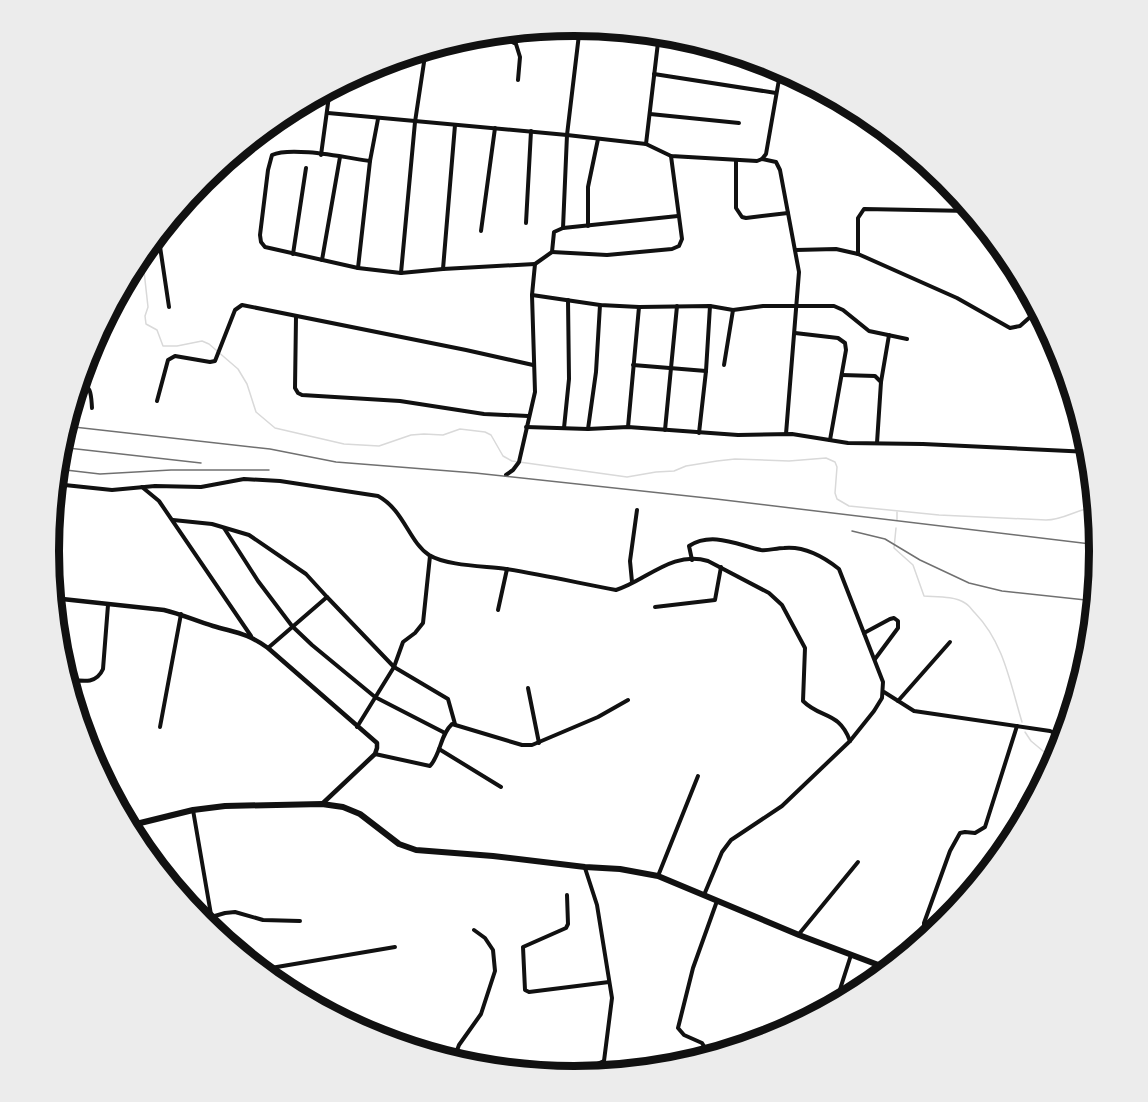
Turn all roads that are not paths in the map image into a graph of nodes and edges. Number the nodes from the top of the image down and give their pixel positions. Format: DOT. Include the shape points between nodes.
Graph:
graph roads {
  1 [pos="579,36"];
  2 [pos="508,40"];
  3 [pos="658,43"];
  4 [pos="425,58"];
  5 [pos="654,75"];
  6 [pos="779,79"];
  7 [pos="518,80"];
  8 [pos="776,93"];
  9 [pos="329,98"];
  10 [pos="328,113"];
  11 [pos="650,114"];
  12 [pos="378,119"];
  13 [pos="415,122"];
  14 [pos="739,123"];
  15 [pos="455,125"];
  16 [pos="495,128"];
  17 [pos="531,131"];
  18 [pos="567,135"];
  19 [pos="598,139"];
  20 [pos="646,144"];
  21 [pos="321,155"];
  22 [pos="671,156"];
  23 [pos="340,157"];
  24 [pos="762,159"];
  25 [pos="370,161"];
  26 [pos="735,161"];
  27 [pos="306,168"];
  28 [pos="961,211"];
  29 [pos="788,213"];
  30 [pos="678,216"];
  31 [pos="526,223"];
  32 [pos="588,226"];
  33 [pos="563,228"];
  34 [pos="481,231"];
  35 [pos="160,245"];
  36 [pos="796,250"];
  37 [pos="552,252"];
  38 [pos="293,254"];
  39 [pos="858,254"];
  40 [pos="322,260"];
  41 [pos="535,264"];
  42 [pos="357,268"];
  43 [pos="443,269"];
  44 [pos="401,273"];
  45 [pos="532,295"];
  46 [pos="568,300"];
  47 [pos="600,305"];
  48 [pos="677,306"];
  49 [pos="710,306"];
  50 [pos="797,306"];
  51 [pos="169,307"];
  52 [pos="639,307"];
  53 [pos="733,310"];
  54 [pos="1032,315"];
  55 [pos="297,317"];
  56 [pos="795,333"];
  57 [pos="889,335"];
  58 [pos="907,339"];
  59 [pos="724,364"];
  60 [pos="533,365"];
  61 [pos="633,365"];
  62 [pos="670,369"];
  63 [pos="706,371"];
  64 [pos="842,375"];
  65 [pos="881,382"];
  66 [pos="86,384"];
  67 [pos="157,401"];
  68 [pos="92,408"];
  69 [pos="528,416"];
  70 [pos="526,427"];
  71 [pos="564,428"];
  72 [pos="628,428"];
  73 [pos="588,429"];
  74 [pos="665,430"];
  75 [pos="699,434"];
  76 [pos="786,434"];
  77 [pos="830,440"];
  78 [pos="877,443"];
  79 [pos="1079,451"];
  80 [pos="506,475"];
  81 [pos="63,485"];
  82 [pos="142,487"];
  83 [pos="637,510"];
  84 [pos="173,520"];
  85 [pos="224,528"];
  86 [pos="430,556"];
  87 [pos="692,560"];
  88 [pos="721,567"];
  89 [pos="507,569"];
  90 [pos="632,582"];
  91 [pos="327,597"];
  92 [pos="61,599"];
  93 [pos="108,605"];
  94 [pos="655,607"];
  95 [pos="498,610"];
  96 [pos="181,614"];
  97 [pos="292,626"];
  98 [pos="864,633"];
  99 [pos="251,636"];
  100 [pos="951,642"];
  101 [pos="268,648"];
  102 [pos="875,660"];
  103 [pos="394,668"];
  104 [pos="76,680"];
  105 [pos="528,688"];
  106 [pos="884,692"];
  107 [pos="375,697"];
  108 [pos="628,700"];
  109 [pos="898,701"];
  110 [pos="455,724"];
  111 [pos="1017,726"];
  112 [pos="160,727"];
  113 [pos="357,727"];
  114 [pos="445,733"];
  115 [pos="1056,733"];
  116 [pos="849,741"];
  117 [pos="539,743"];
  118 [pos="440,749"];
  119 [pos="375,754"];
  120 [pos="698,776"];
  121 [pos="501,787"];
  122 [pos="321,804"];
  123 [pos="193,810"];
  124 [pos="138,824"];
  125 [pos="858,862"];
  126 [pos="585,867"];
  127 [pos="658,876"];
  128 [pos="567,895"];
  129 [pos="704,895"];
  130 [pos="717,900"];
  131 [pos="212,917"];
  132 [pos="300,921"];
  133 [pos="924,928"];
  134 [pos="474,930"];
  135 [pos="799,935"];
  136 [pos="395,947"];
  137 [pos="851,955"];
  138 [pos="880,966"];
  139 [pos="271,968"];
  140 [pos="609,981"];
  141 [pos="838,992"];
  142 [pos="705,1048"];
  143 [pos="456,1052"];
  144 [pos="604,1061"];
  145 [pos="594,1065"];
  146 [pos="604,1065"];
  1 -- 18 [label="street"];
  2 -- 7 [label="street" via="516,44 520,57"];
  3 -- 5 [label="street"];
  4 -- 13 [label="street"];
  5 -- 8 [label="street"];
  5 -- 11 [label="street"];
  6 -- 8 [label="street"];
  8 -- 24 [label="street"];
  9 -- 10 [label="street"];
  10 -- 12 [label="street"];
  10 -- 21 [label="street"];
  11 -- 14 [label="street"];
  11 -- 20 [label="street"];
  12 -- 13 [label="street"];
  12 -- 25 [label="street"];
  13 -- 15 [label="street"];
  13 -- 44 [label="street"];
  15 -- 16 [label="street"];
  15 -- 43 [label="street"];
  16 -- 17 [label="street"];
  16 -- 34 [label="street"];
  17 -- 18 [label="street"];
  17 -- 31 [label="street"];
  18 -- 19 [label="street"];
  18 -- 33 [label="street"];
  19 -- 20 [label="street"];
  19 -- 32 [label="street" via="588,187"];
  20 -- 22 [label="street"];
  21 -- 23 [label="street"];
  21 -- 38 [label="street" via="284,151 272,155 270,161 261,242 265,247"];
  22 -- 26 [label="street"];
  22 -- 30 [label="street"];
  23 -- 25 [label="street"];
  23 -- 40 [label="street"];
  24 -- 26 [label="street"];
  24 -- 29 [label="street" via="778,165"];
  25 -- 42 [label="street"];
  26 -- 29 [label="street" via="736,208 741,217"];
  27 -- 38 [label="street"];
  28 -- 39 [label="street" via="864,209 858,218"];
  29 -- 36 [label="street"];
  30 -- 32 [label="street"];
  30 -- 37 [label="street" via="682,239 672,249 607,255"];
  32 -- 33 [label="street"];
  33 -- 37 [label="street" via="554,232"];
  35 -- 51 [label="street"];
  36 -- 39 [label="street" via="836,249"];
  36 -- 50 [label="street"];
  37 -- 41 [label="street"];
  38 -- 40 [label="street"];
  39 -- 54 [label="street" via="957,297 1010,328 1020,326"];
  40 -- 42 [label="street"];
  41 -- 43 [label="street"];
  41 -- 45 [label="street"];
  42 -- 44 [label="street"];
  43 -- 44 [label="street"];
  45 -- 46 [label="street"];
  45 -- 60 [label="street"];
  46 -- 47 [label="street"];
  46 -- 71 [label="street" via="569,379"];
  47 -- 52 [label="street"];
  47 -- 73 [label="street"];
  48 -- 49 [label="street"];
  48 -- 52 [label="street"];
  48 -- 62 [label="street"];
  49 -- 53 [label="street"];
  49 -- 63 [label="street"];
  50 -- 53 [label="street"];
  50 -- 56 [label="street"];
  50 -- 57 [label="street" via="839,307 868,331"];
  52 -- 61 [label="street"];
  53 -- 59 [label="street"];
  55 -- 60 [label="street"];
  55 -- 67 [label="street" via="238,306 218,358 210,362 172,357 166,365"];
  55 -- 69 [label="street" via="295,388 302,395 400,401 484,414"];
  56 -- 64 [label="street" via="842,340 846,350"];
  56 -- 76 [label="street"];
  57 -- 58 [label="street"];
  57 -- 65 [label="street"];
  60 -- 69 [label="street" via="535,392"];
  61 -- 62 [label="street"];
  61 -- 72 [label="street"];
  62 -- 63 [label="street"];
  62 -- 74 [label="street"];
  63 -- 75 [label="street"];
  64 -- 65 [label="street" via="875,376"];
  64 -- 77 [label="street"];
  65 -- 78 [label="street"];
  66 -- 68 [label="street"];
  69 -- 70 [label="street"];
  70 -- 71 [label="street"];
  70 -- 80 [label="street" via="519,462"];
  71 -- 73 [label="street"];
  72 -- 73 [label="street"];
  72 -- 74 [label="street"];
  74 -- 75 [label="street"];
  75 -- 76 [label="street"];
  76 -- 77 [label="street"];
  77 -- 78 [label="street"];
  78 -- 79 [label="street"];
  81 -- 82 [label="street" via="112,490"];
  82 -- 84 [label="street"];
  82 -- 86 [label="street" via="201,487 244,479 378,496 395,509"];
  83 -- 90 [label="street" via="630,561"];
  84 -- 85 [label="street"];
  84 -- 99 [label="street"];
  85 -- 91 [label="street" via="249,535 306,574"];
  85 -- 97 [label="street"];
  86 -- 89 [label="street"];
  86 -- 103 [label="street" via="423,623 403,642"];
  87 -- 88 [label="street" via="703,559"];
  87 -- 90 [label="street" via="677,560"];
  87 -- 98 [label="street" via="689,546 719,540 762,550 791,548 819,556 839,569"];
  88 -- 94 [label="street" via="715,600"];
  88 -- 116 [label="street" via="779,600 805,648 803,701 840,722"];
  89 -- 90 [label="street" via="616,590"];
  89 -- 95 [label="street"];
  91 -- 97 [label="street"];
  91 -- 103 [label="street"];
  92 -- 93 [label="street"];
  93 -- 96 [label="street"];
  93 -- 104 [label="street" via="100,677"];
  96 -- 99 [label="street"];
  96 -- 112 [label="street"];
  97 -- 101 [label="street"];
  97 -- 107 [label="street"];
  98 -- 102 [label="street"];
  98 -- 102 [label="street" via="890,619 898,621 898,628"];
  99 -- 101 [label="street"];
  100 -- 109 [label="street"];
  101 -- 113 [label="street"];
  102 -- 106 [label="street"];
  103 -- 107 [label="street"];
  103 -- 110 [label="street" via="448,699"];
  105 -- 117 [label="street"];
  106 -- 109 [label="street"];
  106 -- 116 [label="street" via="879,705"];
  107 -- 113 [label="street"];
  107 -- 114 [label="street"];
  108 -- 117 [label="street"];
  109 -- 111 [label="street" via="920,712"];
  110 -- 114 [label="street"];
  110 -- 117 [label="street" via="522,745"];
  111 -- 115 [label="street"];
  111 -- 133 [label="street" via="985,827 975,833 960,834 950,851"];
  113 -- 119 [label="street" via="375,740"];
  114 -- 118 [label="street"];
  116 -- 129 [label="street" via="782,806 731,840"];
  118 -- 119 [label="street" via="434,762 427,766"];
  118 -- 121 [label="street"];
  119 -- 122 [label="street"];
  120 -- 127 [label="street"];
  122 -- 123 [label="highway"];
  122 -- 126 [label="highway" via="351,809 399,844 416,850"];
  123 -- 124 [label="highway"];
  123 -- 131 [label="street"];
  125 -- 135 [label="street"];
  126 -- 127 [label="highway"];
  126 -- 140 [label="street" via="597,905"];
  127 -- 129 [label="highway"];
  128 -- 140 [label="street" via="566,928 523,947 525,990"];
  129 -- 130 [label="highway"];
  130 -- 135 [label="highway"];
  130 -- 142 [label="street" via="678,1028"];
  131 -- 132 [label="street" via="235,912 263,920"];
  134 -- 143 [label="street" via="493,950 495,971 481,1014"];
  135 -- 137 [label="highway"];
  136 -- 139 [label="street"];
  137 -- 138 [label="highway"];
  137 -- 141 [label="street"];
  140 -- 144 [label="street" via="612,1005"];
  144 -- 145 [label="street"];
  144 -- 146 [label="street"];
}
